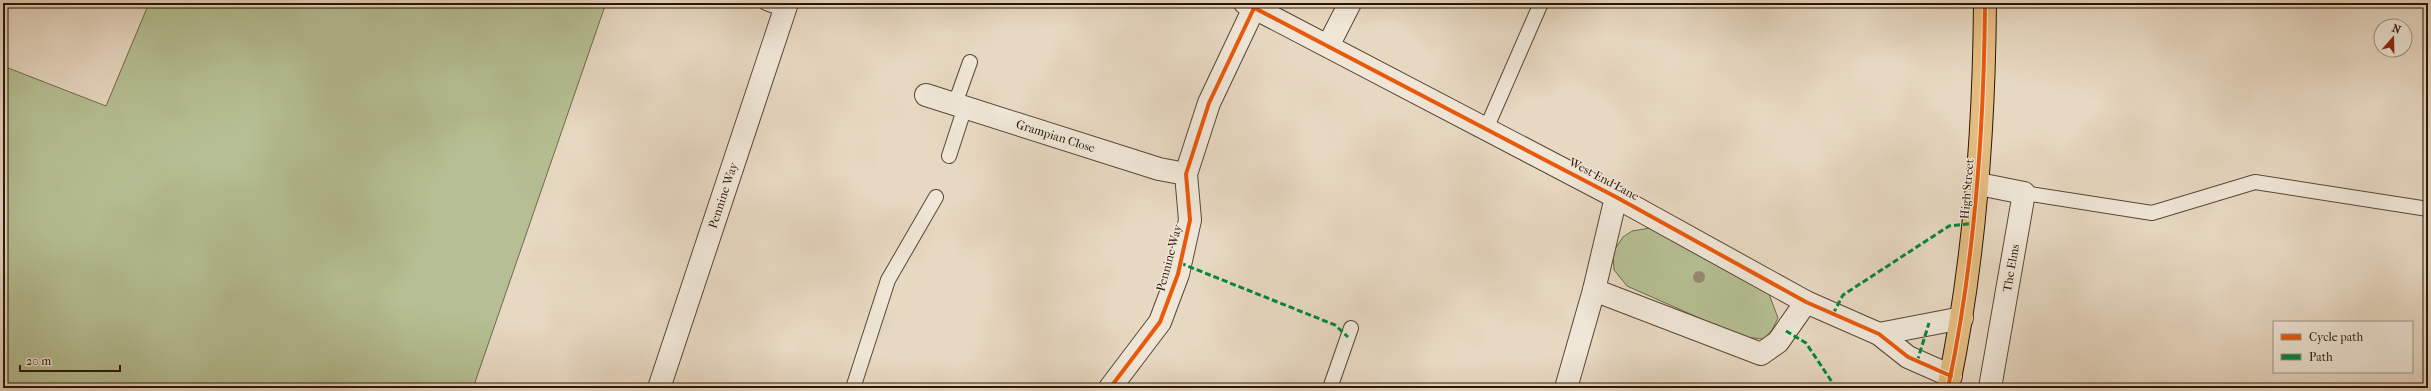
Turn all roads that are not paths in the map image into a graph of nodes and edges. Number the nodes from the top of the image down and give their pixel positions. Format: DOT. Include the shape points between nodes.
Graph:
graph roads {
  1 [pos="1350,3"];
  2 [pos="1541,3"];
  3 [pos="1985,3"];
  4 [pos="780,5"];
  5 [pos="1249,6"];
  6 [pos="1328,46"];
  7 [pos="970,62"];
  8 [pos="926,95"];
  9 [pos="960,106"];
  10 [pos="1486,129"];
  11 [pos="949,156"];
  12 [pos="1186,174"];
  13 [pos="1979,184"];
  14 [pos="2024,193"];
  15 [pos="936,197"];
  16 [pos="1616,197"];
  17 [pos="2428,209"];
  18 [pos="1594,290"];
  19 [pos="1806,302"];
  20 [pos="1962,318"];
  21 [pos="1351,328"];
  22 [pos="1879,334"];
  23 [pos="1950,382"];
  24 [pos="659,388"];
  25 [pos="853,388"];
  26 [pos="1110,388"];
  27 [pos="1330,388"];
  28 [pos="1566,388"];
  29 [pos="1990,388"];
  1 -- 6 [label="street"];
  2 -- 10 [label="lane"];
  3 -- 13 [label="main road, High Street"];
  4 -- 24 [label="street, Pennine Way"];
  5 -- 6 [label="street, West End Lane"];
  5 -- 12 [label="street, Pennine Way" via="1209,103"];
  6 -- 10 [label="street, West End Lane"];
  7 -- 9 [label="lane"];
  8 -- 9 [label="street, Grampian Close"];
  9 -- 11 [label="lane"];
  9 -- 12 [label="street, Grampian Close" via="1159,169"];
  10 -- 16 [label="street, West End Lane"];
  12 -- 26 [label="street, Pennine Way" via="1190,220 1178,274 1160,322"];
  13 -- 14 [label="street"];
  13 -- 20 [label="main road, High Street"];
  14 -- 17 [label="lane" via="2152,214 2255,182"];
  14 -- 29 [label="street, The Elms"];
  15 -- 25 [label="lane" via="888,280"];
  16 -- 18 [label="street"];
  16 -- 19 [label="street, West End Lane"];
  18 -- 19 [label="street" via="1761,354 1778,342"];
  18 -- 28 [label="street"];
  19 -- 22 [label="street, West End Lane"];
  20 -- 22 [label="street"];
  20 -- 23 [label="main road, High Street"];
  21 -- 27 [label="lane"];
  22 -- 23 [label="street, West End Lane" via="1908,357"];
}
